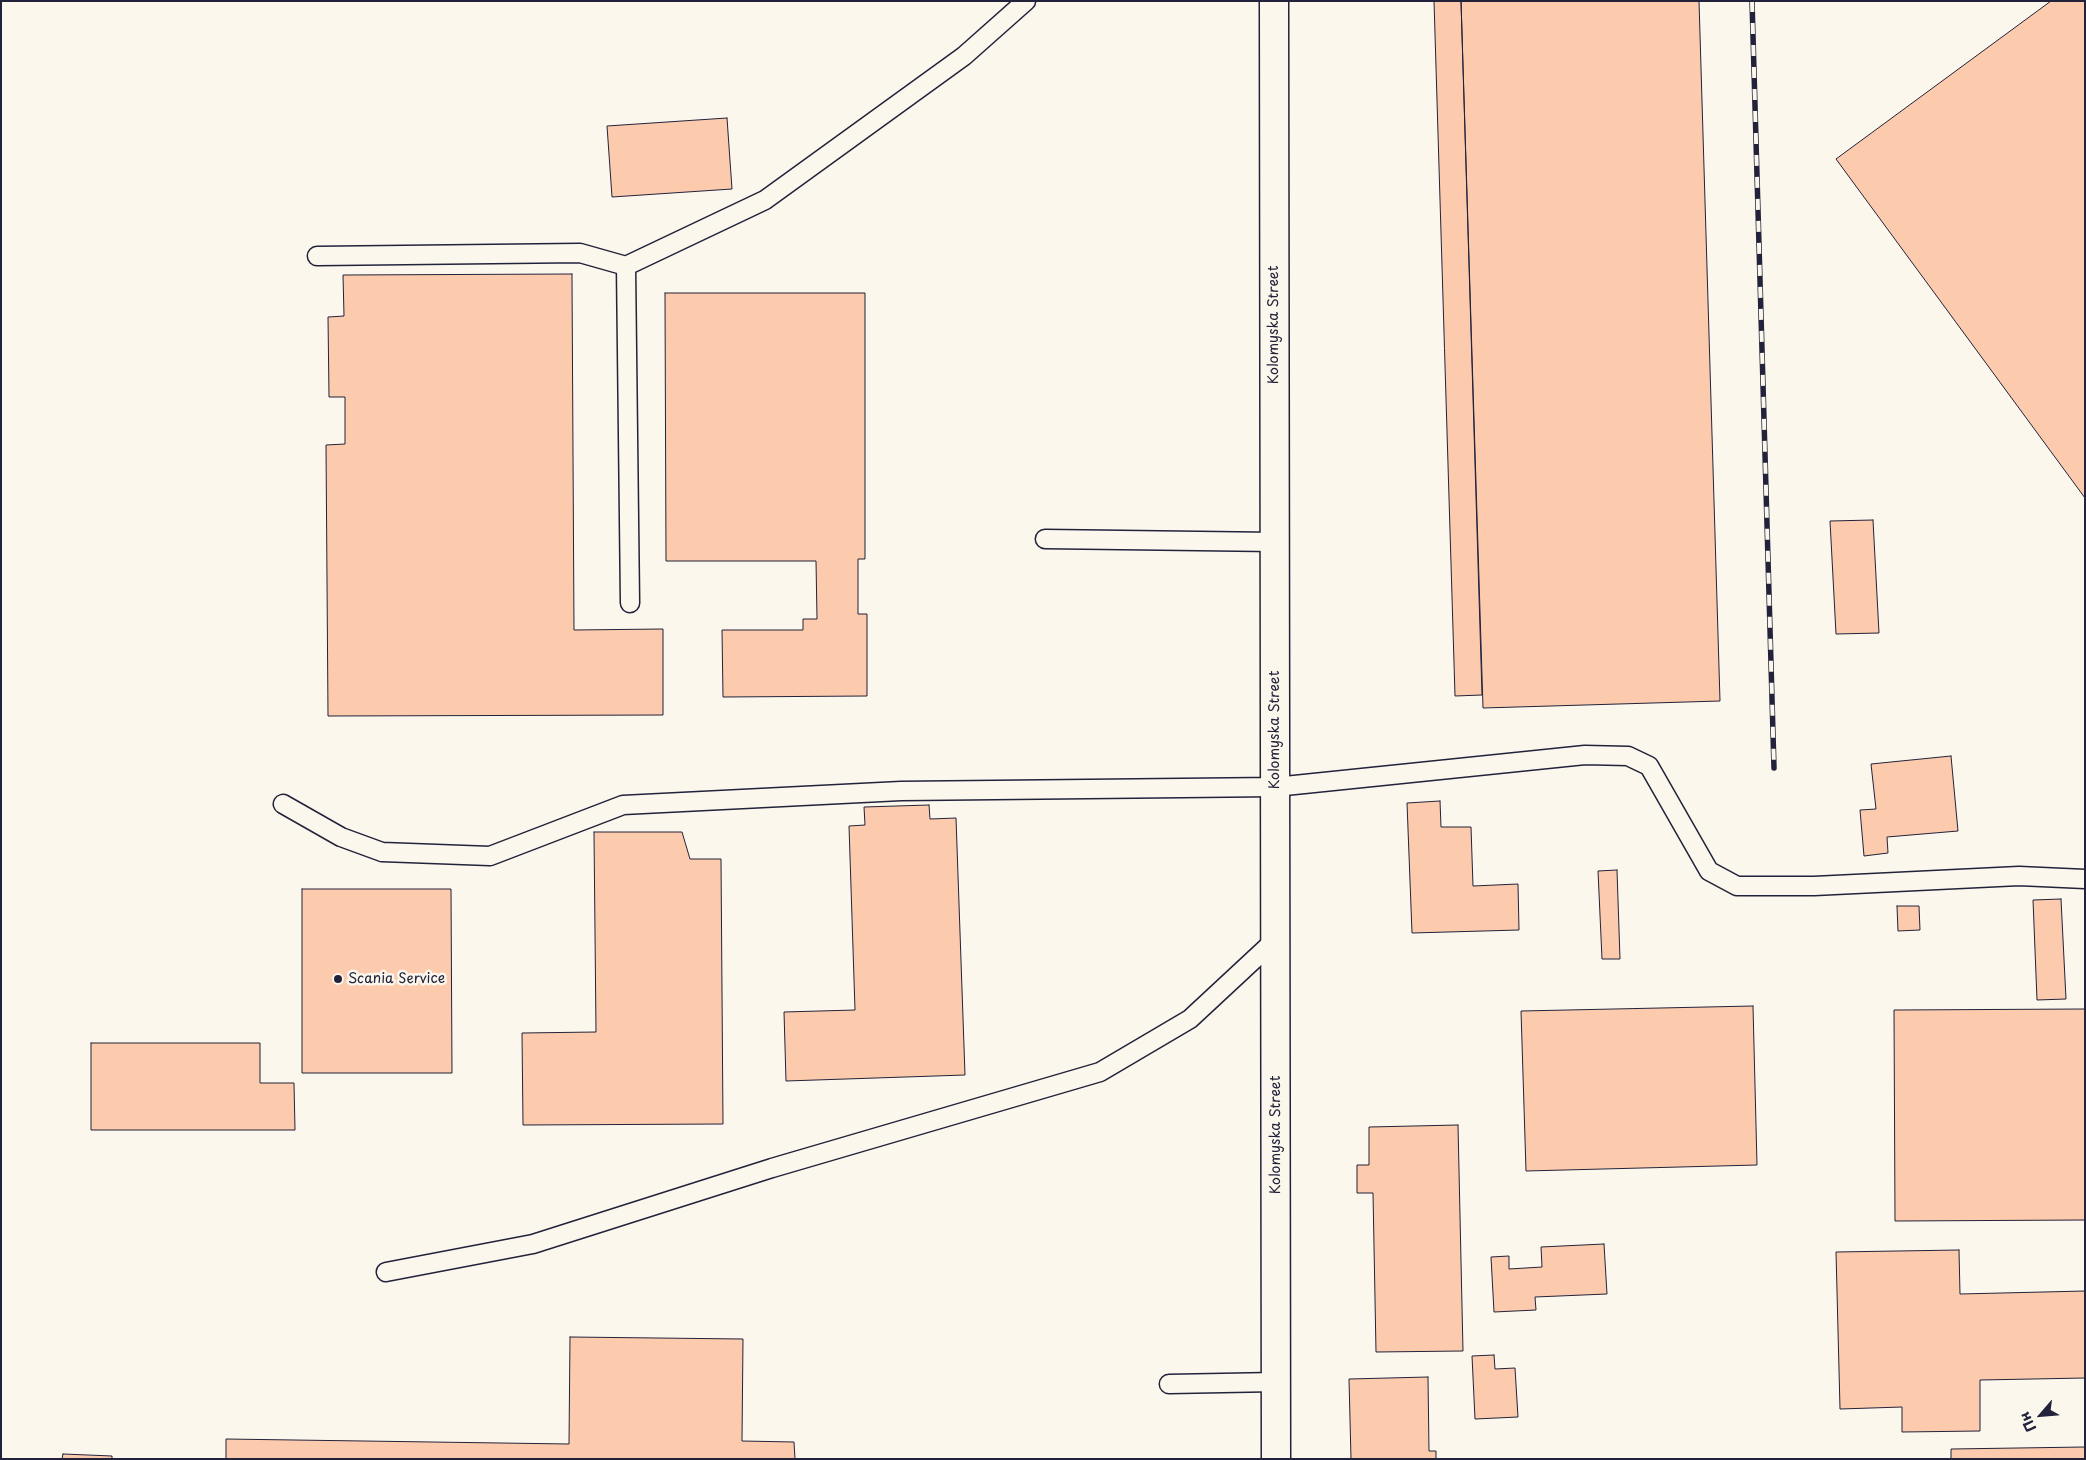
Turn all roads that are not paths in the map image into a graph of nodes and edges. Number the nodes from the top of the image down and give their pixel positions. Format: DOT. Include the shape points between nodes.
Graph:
graph roads {
  1 [pos="1026,1"];
  2 [pos="1274,1"];
  3 [pos="317,256"];
  4 [pos="626,266"];
  5 [pos="1045,539"];
  6 [pos="1275,542"];
  7 [pos="630,604"];
  8 [pos="1275,787"];
  9 [pos="283,804"];
  10 [pos="2085,879"];
  11 [pos="1275,940"];
  12 [pos="386,1272"];
  13 [pos="1276,1382"];
  14 [pos="1169,1384"];
  15 [pos="1276,1459"];
  1 -- 4 [label="lane" via="964,56 765,200"];
  2 -- 6 [label="street, Kolomyska Street"];
  3 -- 4 [label="lane" via="580,253"];
  4 -- 7 [label="lane"];
  5 -- 6 [label="lane"];
  6 -- 8 [label="street, Kolomyska Street"];
  8 -- 9 [label="lane" via="901,791 623,805 490,856 382,852 341,837"];
  8 -- 10 [label="lane" via="1585,755 1628,756 1649,766 1709,871 1737,886 1814,886 2019,876"];
  8 -- 11 [label="street, Kolomyska Street"];
  11 -- 12 [label="lane" via="1190,1019 1100,1072 772,1168 533,1244"];
  11 -- 13 [label="street, Kolomyska Street"];
  13 -- 14 [label="lane"];
  13 -- 15 [label="street, Kolomyska Street"];
}
